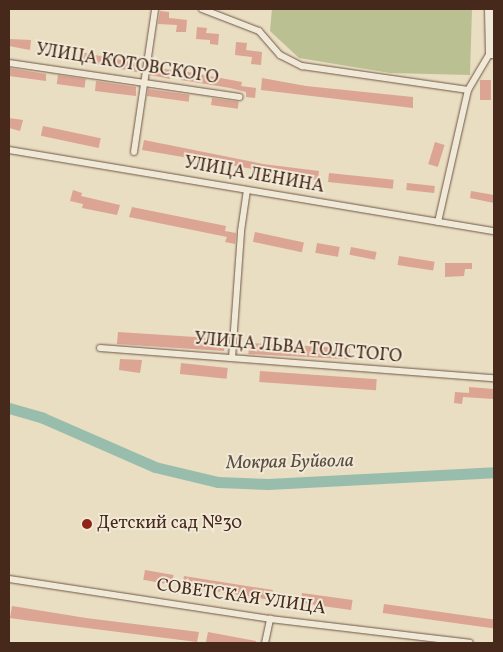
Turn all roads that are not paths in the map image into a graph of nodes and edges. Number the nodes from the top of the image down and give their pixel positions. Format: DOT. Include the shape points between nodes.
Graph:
graph roads {
  1 [pos="155,9"];
  2 [pos="202,9"];
  3 [pos="489,9"];
  4 [pos="492,53"];
  5 [pos="9,62"];
  6 [pos="142,83"];
  7 [pos="468,90"];
  8 [pos="240,97"];
  9 [pos="9,150"];
  10 [pos="134,152"];
  11 [pos="247,190"];
  12 [pos="438,222"];
  13 [pos="494,231"];
  14 [pos="100,348"];
  15 [pos="232,358"];
  16 [pos="494,378"];
  17 [pos="9,579"];
  18 [pos="270,619"];
  19 [pos="265,643"];
  20 [pos="470,643"];
  1 -- 6 [label="street"];
  2 -- 7 [label="street" via="259,31 280,54 302,66"];
  3 -- 4 [label="main road"];
  4 -- 7 [label="street"];
  5 -- 6 [label="street, УЛИЦА КОТОВСКОГО"];
  6 -- 8 [label="street, УЛИЦА КОТОВСКОГО"];
  6 -- 10 [label="street"];
  7 -- 12 [label="street"];
  9 -- 11 [label="street, УЛИЦА ЛЕНИНА"];
  11 -- 12 [label="street, УЛИЦА ЛЕНИНА"];
  11 -- 15 [label="street"];
  12 -- 13 [label="street, УЛИЦА ЛЕНИНА"];
  14 -- 15 [label="street, УЛИЦА ЛЬВА ТОЛСТОГО"];
  15 -- 16 [label="street, УЛИЦА ЛЬВА ТОЛСТОГО"];
  17 -- 18 [label="street, СОВЕТСКАЯ УЛИЦА"];
  18 -- 19 [label="street"];
  18 -- 20 [label="street, СОВЕТСКАЯ УЛИЦА"];
}
